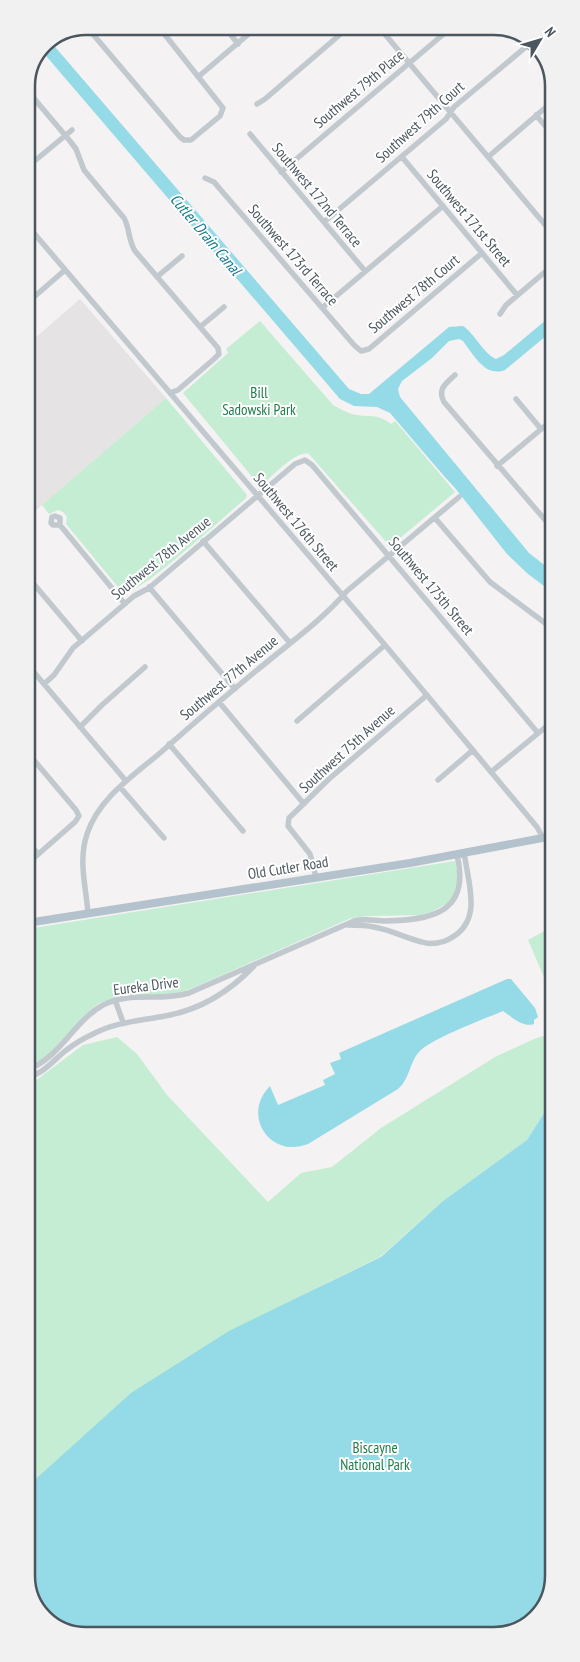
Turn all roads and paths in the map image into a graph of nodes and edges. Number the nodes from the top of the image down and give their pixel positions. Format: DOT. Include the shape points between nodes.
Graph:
graph roads {
  1 [pos="94,35"];
  2 [pos="165,35"];
  3 [pos="231,35"];
  4 [pos="248,35"];
  5 [pos="340,35"];
  6 [pos="385,35"];
  7 [pos="443,35"];
  8 [pos="238,44"];
  9 [pos="515,56"];
  10 [pos="409,64"];
  11 [pos="198,77"];
  12 [pos="35,99"];
  13 [pos="257,104"];
  14 [pos="545,108"];
  15 [pos="450,113"];
  16 [pos="536,115"];
  17 [pos="545,126"];
  18 [pos="72,130"];
  19 [pos="250,134"];
  20 [pos="66,135"];
  21 [pos="402,157"];
  22 [pos="488,157"];
  23 [pos="35,161"];
  24 [pos="281,172"];
  25 [pos="205,178"];
  26 [pos="443,206"];
  27 [pos="324,222"];
  28 [pos="545,225"];
  29 [pos="35,235"];
  30 [pos="482,253"];
  31 [pos="182,256"];
  32 [pos="65,270"];
  33 [pos="365,271"];
  34 [pos="545,272"];
  35 [pos="158,276"];
  36 [pos="518,295"];
  37 [pos="35,296"];
  38 [pos="224,307"];
  39 [pos="322,308"];
  40 [pos="500,314"];
  41 [pos="200,327"];
  42 [pos="361,350"];
  43 [pos="455,375"];
  44 [pos="170,393"];
  45 [pos="516,399"];
  46 [pos="545,426"];
  47 [pos="541,429"];
  48 [pos="302,460"];
  49 [pos="497,466"];
  50 [pos="257,495"];
  51 [pos="459,497"];
  52 [pos="435,518"];
  53 [pos="545,520"];
  54 [pos="60,525"];
  55 [pos="203,541"];
  56 [pos="390,556"];
  57 [pos="35,585"];
  58 [pos="149,588"];
  59 [pos="343,596"];
  60 [pos="125,604"];
  61 [pos="545,624"];
  62 [pos="82,640"];
  63 [pos="290,643"];
  64 [pos="385,645"];
  65 [pos="145,667"];
  66 [pos="35,673"];
  67 [pos="44,684"];
  68 [pos="235,689"];
  69 [pos="427,695"];
  70 [pos="219,702"];
  71 [pos="297,721"];
  72 [pos="80,727"];
  73 [pos="545,727"];
  74 [pos="538,733"];
  75 [pos="169,744"];
  76 [pos="473,750"];
  77 [pos="35,761"];
  78 [pos="492,772"];
  79 [pos="438,780"];
  80 [pos="126,782"];
  81 [pos="120,787"];
  82 [pos="304,804"];
  83 [pos="242,832"];
  84 [pos="545,837"];
  85 [pos="164,838"];
  86 [pos="542,838"];
  87 [pos="35,850"];
  88 [pos="38,854"];
  89 [pos="460,854"];
  90 [pos="35,857"];
  91 [pos="316,877"];
  92 [pos="468,880"];
  93 [pos="461,881"];
  94 [pos="470,891"];
  95 [pos="458,893"];
  96 [pos="88,913"];
  97 [pos="374,919"];
  98 [pos="35,921"];
  99 [pos="346,925"];
  100 [pos="374,927"];
  101 [pos="256,964"];
  102 [pos="232,974"];
  103 [pos="236,981"];
  104 [pos="115,1000"];
  105 [pos="123,1022"];
  106 [pos="72,1031"];
  107 [pos="80,1041"];
  108 [pos="59,1045"];
  109 [pos="64,1052"];
  110 [pos="35,1066"];
  111 [pos="35,1074"];
  1 -- 11 [label="street" via="186,141 193,139 223,111 221,103"];
  2 -- 11 [label="street"];
  3 -- 8 [label="street"];
  4 -- 8 [label="street"];
  5 -- 13 [label="street"];
  6 -- 10 [label="street"];
  7 -- 10 [label="street, Southwest 79th Place"];
  8 -- 11 [label="street"];
  9 -- 15 [label="street, Southwest 79th Court"];
  10 -- 15 [label="street"];
  10 -- 24 [label="street, Southwest 79th Place"];
  12 -- 20 [label="street"];
  14 -- 16 [label="street"];
  15 -- 21 [label="street, Southwest 79th Court"];
  15 -- 22 [label="street"];
  16 -- 17 [label="street"];
  16 -- 22 [label="street"];
  18 -- 20 [label="street"];
  19 -- 24 [label="street, Southwest 172nd Terrace"];
  20 -- 23 [label="street"];
  20 -- 35 [label="street" via="84,170 128,224 132,247"];
  21 -- 26 [label="street, Southwest 171st Street"];
  21 -- 27 [label="street, Southwest 79th Court"];
  22 -- 28 [label="street"];
  24 -- 27 [label="street, Southwest 172nd Terrace"];
  25 -- 39 [label="street, Southwest 173rd Terrace" via="214,182"];
  26 -- 30 [label="street, Southwest 171st Street"];
  26 -- 33 [label="street"];
  27 -- 33 [label="street, Southwest 172nd Terrace"];
  29 -- 32 [label="street, Southwest 176th Street"];
  30 -- 36 [label="street, Southwest 171st Street"];
  30 -- 42 [label="street, Southwest 78th Court" via="369,349"];
  31 -- 35 [label="street"];
  32 -- 37 [label="street"];
  32 -- 44 [label="street, Southwest 176th Street"];
  33 -- 39 [label="street"];
  34 -- 36 [label="street"];
  35 -- 41 [label="street"];
  36 -- 40 [label="street"];
  38 -- 41 [label="street"];
  39 -- 42 [label="street, Southwest 173rd Terrace"];
  41 -- 44 [label="street" via="219,352 178,390"];
  43 -- 49 [label="street" via="444,385 441,394 446,406"];
  44 -- 50 [label="street, Southwest 176th Street"];
  45 -- 47 [label="street"];
  46 -- 47 [label="street"];
  47 -- 49 [label="street"];
  48 -- 50 [label="street, Southwest 78th Avenue"];
  48 -- 56 [label="street, Southwest 175th Street" via="312,465"];
  49 -- 53 [label="street"];
  50 -- 55 [label="street, Southwest 78th Avenue"];
  50 -- 59 [label="street, Southwest 176th Street"];
  51 -- 52 [label="street, Southwest 77th Avenue"];
  52 -- 56 [label="street, Southwest 77th Avenue"];
  52 -- 61 [label="street" via="490,582"];
  54 -- 60 [label="street"];
  55 -- 58 [label="street, Southwest 78th Avenue"];
  55 -- 63 [label="street"];
  56 -- 59 [label="street, Southwest 77th Avenue"];
  56 -- 74 [label="street, Southwest 175th Street"];
  57 -- 62 [label="street"];
  58 -- 60 [label="street, Southwest 78th Avenue"];
  58 -- 68 [label="street"];
  59 -- 63 [label="street, Southwest 77th Avenue"];
  59 -- 64 [label="street, Southwest 176th Street"];
  60 -- 62 [label="street, Southwest 78th Avenue"];
  62 -- 67 [label="street, Southwest 78th Avenue"];
  63 -- 68 [label="street, Southwest 77th Avenue"];
  64 -- 69 [label="street, Southwest 176th Street"];
  64 -- 71 [label="street"];
  65 -- 72 [label="street"];
  66 -- 67 [label="street"];
  67 -- 72 [label="street"];
  68 -- 70 [label="street, Southwest 77th Avenue"];
  69 -- 76 [label="street, Southwest 176th Street"];
  69 -- 82 [label="street, Southwest 75th Avenue"];
  70 -- 75 [label="street, Southwest 77th Avenue"];
  70 -- 82 [label="street"];
  72 -- 80 [label="street"];
  73 -- 74 [label="street"];
  74 -- 78 [label="street"];
  75 -- 80 [label="street, Southwest 77th Avenue"];
  75 -- 83 [label="street"];
  76 -- 78 [label="street, Southwest 176th Street"];
  76 -- 79 [label="street"];
  77 -- 88 [label="street" via="76,810 78,818"];
  78 -- 86 [label="street, Southwest 176th Street" via="537,827"];
  80 -- 81 [label="street, Southwest 77th Avenue"];
  81 -- 85 [label="street"];
  81 -- 96 [label="street, Southwest 77th Avenue" via="99,810 86,838 82,866"];
  82 -- 91 [label="street, Southwest 75th Avenue" via="288,824 311,856"];
  84 -- 86 [label="main road, Old Cutler Road"];
  86 -- 89 [label="main road, Old Cutler Road"];
  87 -- 88 [label="street"];
  88 -- 90 [label="street"];
  89 -- 91 [label="main road, Old Cutler Road"];
  89 -- 92 [label="street, Eureka Drive" via="465,858"];
  89 -- 93 [label="street"];
  91 -- 96 [label="main road, Old Cutler Road"];
  92 -- 93 [label="street"];
  92 -- 94 [label="street, Eureka Drive"];
  93 -- 95 [label="street"];
  94 -- 95 [label="street"];
  94 -- 100 [label="street, Eureka Drive" via="472,907 468,920 459,932 439,943 425,943"];
  95 -- 97 [label="street, Eureka Drive" via="447,906 428,917"];
  96 -- 98 [label="main road, Old Cutler Road"];
  97 -- 99 [label="street, Eureka Drive"];
  97 -- 100 [label="street"];
  99 -- 100 [label="street, Eureka Drive"];
  99 -- 101 [label="street, Eureka Drive"];
  101 -- 102 [label="street, Eureka Drive"];
  101 -- 103 [label="street, Eureka Drive"];
  102 -- 103 [label="street"];
  102 -- 104 [label="street, Eureka Drive" via="190,993"];
  103 -- 105 [label="street, Eureka Drive" via="217,997 190,1010"];
  104 -- 105 [label="street"];
  104 -- 106 [label="street, Eureka Drive" via="91,1013"];
  105 -- 107 [label="street, Eureka Drive"];
  106 -- 107 [label="street"];
  106 -- 108 [label="street, Eureka Drive"];
  107 -- 109 [label="street, Eureka Drive"];
  108 -- 109 [label="street"];
  108 -- 110 [label="street, Eureka Drive"];
  109 -- 111 [label="street, Eureka Drive"];
}
